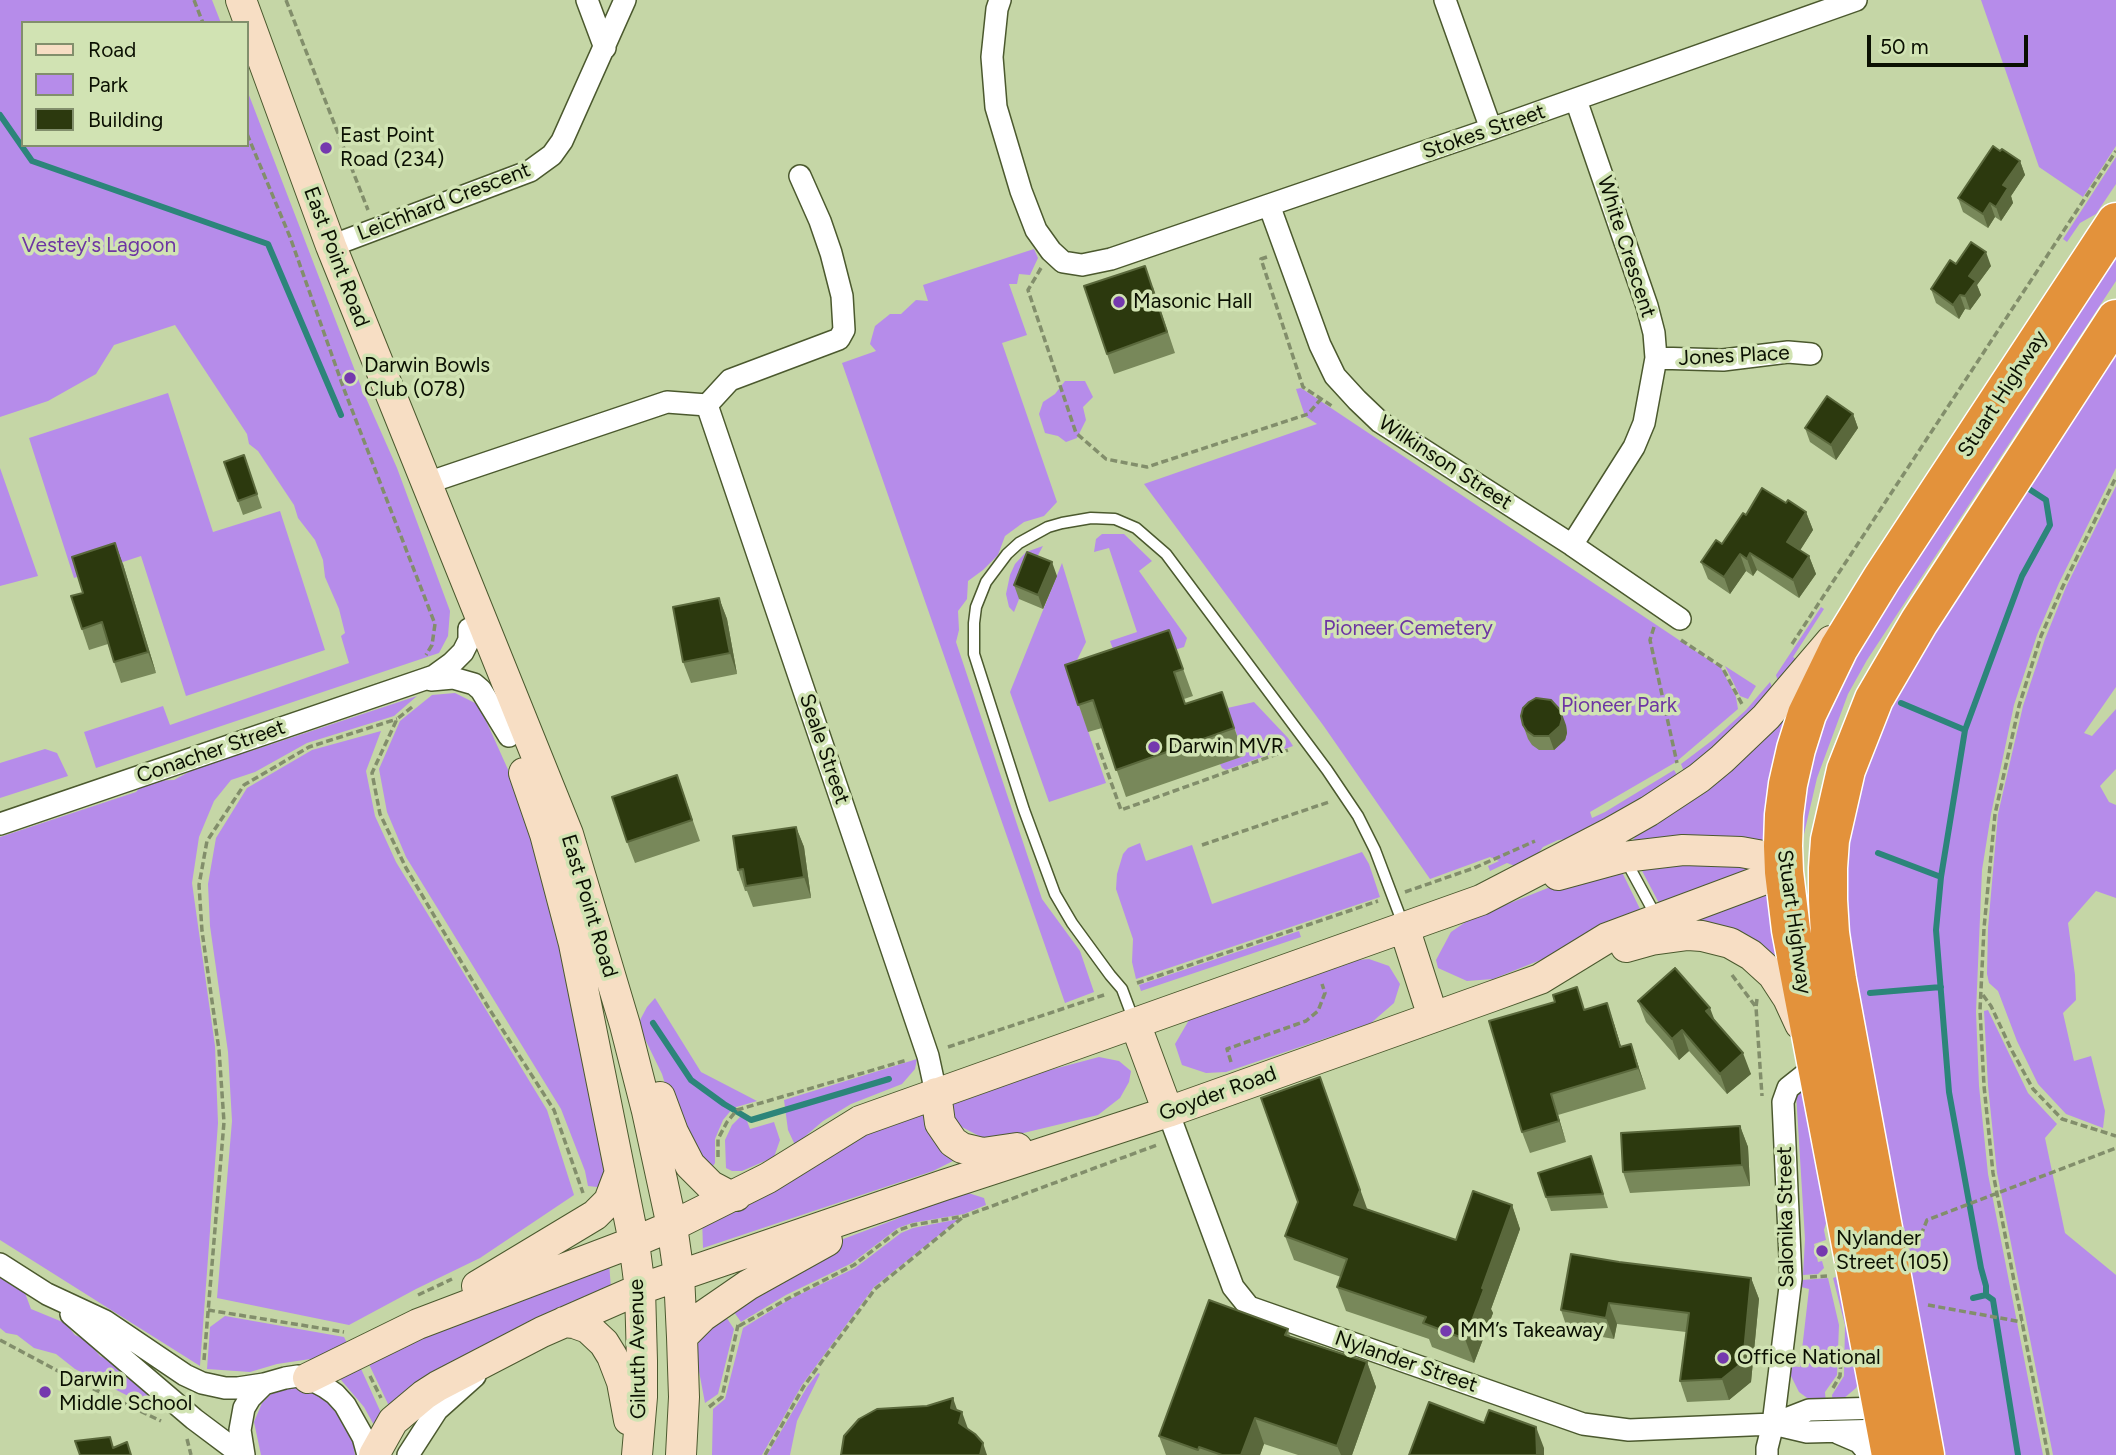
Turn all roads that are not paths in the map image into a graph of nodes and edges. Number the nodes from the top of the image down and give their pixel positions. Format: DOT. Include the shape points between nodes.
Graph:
graph roads {
  1 [pos="241,0"];
  2 [pos="586,0"];
  3 [pos="625,0"];
  4 [pos="1000,0"];
  5 [pos="1445,0"];
  6 [pos="1853,0"];
  7 [pos="605,48"];
  8 [pos="1576,100"];
  9 [pos="1491,130"];
  10 [pos="800,176"];
  11 [pos="1269,205"];
  12 [pos="2116,222"];
  13 [pos="331,246"];
  14 [pos="2116,320"];
  15 [pos="1811,354"];
  16 [pos="1656,358"];
  17 [pos="707,405"];
  18 [pos="427,483"];
  19 [pos="1572,545"];
  20 [pos="454,550"];
  21 [pos="1882,578"];
  22 [pos="1679,628"];
  23 [pos="469,629"];
  24 [pos="422,681"];
  25 [pos="509,736"];
  26 [pos="1841,785"];
  27 [pos="0,824"];
  28 [pos="1618,845"];
  29 [pos="1786,868"];
  30 [pos="1657,918"];
  31 [pos="1404,927"];
  32 [pos="1540,979"];
  33 [pos="1433,1017"];
  34 [pos="1135,1023"];
  35 [pos="625,1025"];
  36 [pos="1847,1037"];
  37 [pos="1817,1065"];
  38 [pos="936,1093"];
  39 [pos="1168,1112"];
  40 [pos="1134,1124"];
  41 [pos="620,1172"];
  42 [pos="944,1185"];
  43 [pos="736,1196"];
  44 [pos="672,1226"];
  45 [pos="634,1242"];
  46 [pos="0,1264"];
  47 [pos="679,1275"];
  48 [pos="640,1289"];
  49 [pos="47,1294"];
  50 [pos="415,1311"];
  51 [pos="564,1322"];
  52 [pos="682,1337"];
  53 [pos="497,1356"];
  54 [pos="308,1378"];
  55 [pos="264,1384"];
  56 [pos="1773,1424"];
  57 [pos="1899,1434"];
  58 [pos="243,1455"];
  59 [pos="369,1455"];
  60 [pos="374,1455"];
  61 [pos="408,1455"];
  62 [pos="631,1455"];
  63 [pos="637,1455"];
  64 [pos="681,1455"];
  65 [pos="1768,1455"];
  66 [pos="1782,1455"];
  1 -- 13 [label="street, East Point Road"];
  2 -- 7 [label="street"];
  3 -- 7 [label="street, Leichhard Crescent"];
  4 -- 11 [label="street, Stokes Street" via="992,57 996,107 1036,230 1063,262 1082,265 1111,259"];
  5 -- 9 [label="street"];
  6 -- 8 [label="street, Stokes Street"];
  7 -- 13 [label="street, Leichhard Crescent" via="552,156 530,171"];
  8 -- 9 [label="street, Stokes Street"];
  8 -- 16 [label="street, White Crescent" via="1647,306"];
  9 -- 11 [label="street, Stokes Street"];
  10 -- 17 [label="street" via="831,253 842,296 842,334 832,343 730,380"];
  11 -- 19 [label="street, Wilkinson Street" via="1320,345 1342,384 1380,422"];
  12 -- 21 [label="highway, Stuart Highway"];
  13 -- 18 [label="street, East Point Road"];
  14 -- 26 [label="highway, Stuart Highway" via="1893,666 1874,699"];
  15 -- 16 [label="street, Jones Place" via="1788,352 1723,360"];
  16 -- 19 [label="street, White Crescent" via="1644,423 1634,447"];
  17 -- 18 [label="street" via="667,402"];
  17 -- 38 [label="street, Seale Street" via="928,1056"];
  18 -- 20 [label="street, East Point Road"];
  19 -- 22 [label="street, Wilkinson Street"];
  20 -- 23 [label="street, East Point Road"];
  20 -- 35 [label="street, East Point Road" via="568,834"];
  21 -- 28 [label="street" via="1796,685 1746,738"];
  21 -- 29 [label="highway, Stuart Highway" via="1839,648 1807,714 1788,784"];
  23 -- 24 [label="street, Conacher Street" via="467,646 459,657"];
  23 -- 25 [label="street, East Point Road"];
  24 -- 25 [label="street, Conacher Street" via="453,678 474,684"];
  24 -- 27 [label="street, Conacher Street"];
  25 -- 41 [label="street, East Point Road" via="564,900"];
  26 -- 29 [label="highway" via="1804,853"];
  26 -- 36 [label="highway, Stuart Highway" via="1830,840 1828,900"];
  28 -- 29 [label="street" via="1722,850 1763,856"];
  28 -- 30 [label="lane"];
  28 -- 31 [label="street" via="1553,876"];
  29 -- 30 [label="street, Goyder Road"];
  29 -- 36 [label="highway" via="1803,886 1814,913"];
  29 -- 37 [label="highway, Stuart Highway" via="1798,970"];
  30 -- 32 [label="street, Goyder Road" via="1607,938"];
  31 -- 33 [label="street"];
  31 -- 34 [label="street"];
  31 -- 34 [label="lane" via="1362,823 1166,555 1136,528 1104,517 1048,527 1019,543 986,582 974,623 978,670 1055,894 1122,989"];
  32 -- 33 [label="street, Goyder Road"];
  32 -- 37 [label="street" via="1651,940 1688,935 1717,939 1751,955 1773,975 1797,1016"];
  33 -- 39 [label="street, Goyder Road"];
  34 -- 38 [label="street"];
  34 -- 39 [label="street"];
  35 -- 43 [label="street" via="647,1063 690,1165 711,1186"];
  35 -- 44 [label="street, East Point Road"];
  36 -- 57 [label="highway, Stuart Highway" via="1868,1155"];
  37 -- 56 [label="street, Salonika Street" via="1788,1088 1783,1102 1791,1279"];
  37 -- 57 [label="highway, Stuart Highway"];
  38 -- 40 [label="street" via="945,1132 962,1148 983,1153"];
  38 -- 43 [label="street" via="860,1121"];
  39 -- 40 [label="street, Goyder Road"];
  39 -- 56 [label="street, Nylander Street" via="1233,1287 1249,1307 1583,1424 1629,1430"];
  40 -- 42 [label="street, Goyder Road"];
  41 -- 45 [label="street, East Point Road"];
  41 -- 50 [label="street" via="603,1209"];
  42 -- 47 [label="street, Goyder Road"];
  42 -- 52 [label="street" via="768,1272 703,1316"];
  43 -- 44 [label="street"];
  44 -- 45 [label="street"];
  44 -- 47 [label="street, East Point Road"];
  45 -- 48 [label="street, Gilruth Avenue"];
  45 -- 50 [label="street"];
  46 -- 49 [label="street"];
  47 -- 48 [label="street, Goyder Road"];
  47 -- 52 [label="street, Gilruth Avenue"];
  48 -- 51 [label="street, Goyder Road"];
  48 -- 63 [label="street, Gilruth Avenue" via="642,1397"];
  49 -- 55 [label="street" via="105,1321 173,1369 202,1382 238,1388"];
  49 -- 58 [label="street"];
  50 -- 54 [label="street"];
  51 -- 53 [label="street, Goyder Road"];
  51 -- 62 [label="street" via="588,1328 612,1356 628,1408"];
  52 -- 64 [label="street, Gilruth Avenue"];
  53 -- 60 [label="street, Goyder Road" via="413,1403 393,1421"];
  53 -- 61 [label="street" via="437,1410"];
  54 -- 55 [label="street" via="285,1377"];
  54 -- 59 [label="street" via="345,1405"];
  55 -- 58 [label="street" via="250,1398 241,1418"];
  56 -- 57 [label="street, Nylander Street" via="1800,1432 1832,1421"];
  56 -- 65 [label="street, Salonika Street"];
  56 -- 66 [label="street, Salonika Street"];
}
